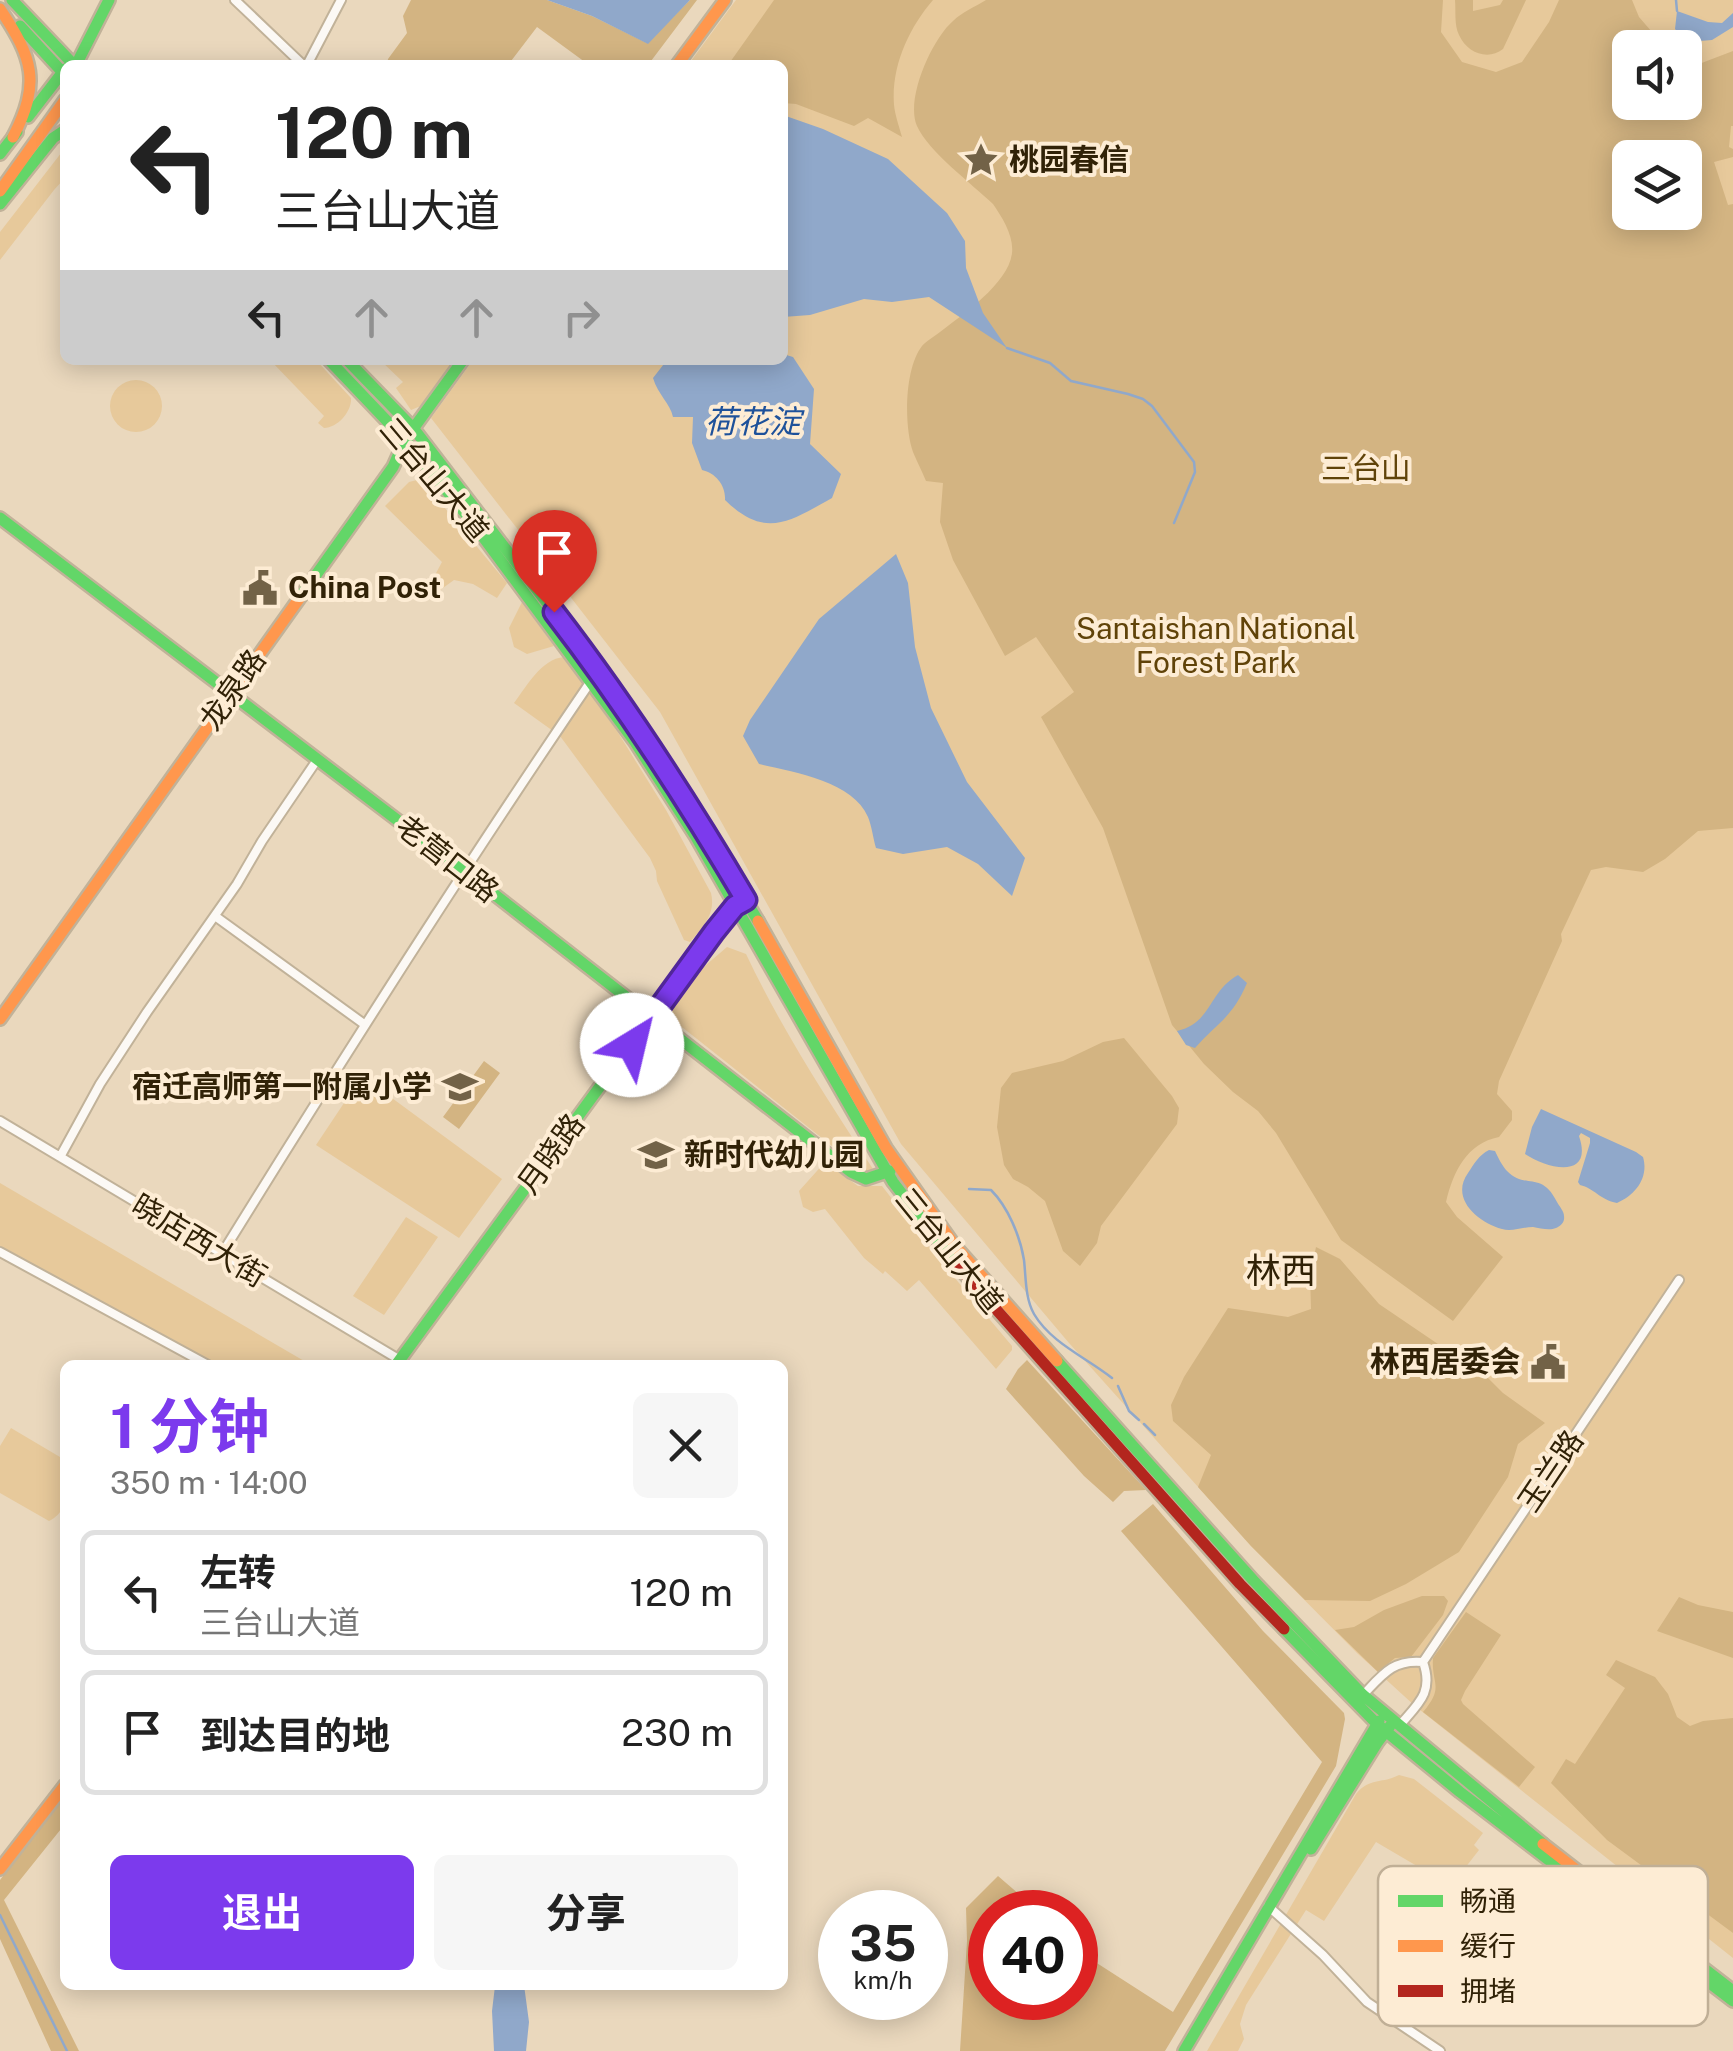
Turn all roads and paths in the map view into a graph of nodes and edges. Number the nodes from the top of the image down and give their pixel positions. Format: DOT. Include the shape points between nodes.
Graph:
graph roads {
  1 [pos="12,0"];
  2 [pos="109,0"];
  3 [pos="235,0"];
  4 [pos="341,0"];
  5 [pos="724,0"];
  6 [pos="0,7"];
  7 [pos="60,60"];
  8 [pos="62,60"];
  9 [pos="74,60"];
  10 [pos="300,60"];
  11 [pos="308,60"];
  12 [pos="681,60"];
  13 [pos="60,79"];
  14 [pos="60,107"];
  15 [pos="60,133"];
  16 [pos="13,137"];
  17 [pos="0,154"];
  18 [pos="0,190"];
  19 [pos="0,204"];
  20 [pos="334,365"];
  21 [pos="352,365"];
  22 [pos="460,365"];
  23 [pos="414,428"];
  24 [pos="405,440"];
  25 [pos="0,518"];
  26 [pos="596,667"];
  27 [pos="591,682"];
  28 [pos="230,694"];
  29 [pos="318,760"];
  30 [pos="463,870"];
  31 [pos="740,903"];
  32 [pos="215,916"];
  33 [pos="652,1018"];
  34 [pos="0,1019"];
  35 [pos="364,1024"];
  36 [pos="0,1121"];
  37 [pos="60,1157"];
  38 [pos="893,1169"];
  39 [pos="0,1252"];
  40 [pos="221,1254"];
  41 [pos="1678,1280"];
  42 [pos="199,1360"];
  43 [pos="395,1360"];
  44 [pos="399,1360"];
  45 [pos="1422,1662"];
  46 [pos="1363,1694"];
  47 [pos="1388,1723"];
  48 [pos="60,1792"];
  49 [pos="1556,1866"];
  50 [pos="1572,1866"];
  51 [pos="0,1869"];
  52 [pos="1271,1908"];
  53 [pos="1708,1972"];
  54 [pos="1708,1983"];
  55 [pos="1733,1991"];
  56 [pos="1733,2002"];
  57 [pos="1378,2009"];
  58 [pos="1403,2026"];
  59 [pos="1184,2051"];
  60 [pos="1192,2051"];
  61 [pos="1440,2051"];
  1 -- 8 [label="main road"];
  2 -- 9 [label="main road"];
  3 -- 10 [label="street"];
  4 -- 11 [label="street"];
  5 -- 12 [label="main road"];
  6 -- 7 [label="main road"];
  6 -- 16 [label="main road" via="28,56 27,107"];
  13 -- 16 [label="main road"];
  14 -- 18 [label="main road"];
  15 -- 19 [label="main road"];
  16 -- 17 [label="main road"];
  20 -- 24 [label="main road, 三台山大道"];
  21 -- 23 [label="main road, 三台山大道"];
  22 -- 23 [label="main road, 龙泉路"];
  23 -- 24 [label="main road, 龙泉路"];
  23 -- 26 [label="main road, 三台山大道"];
  24 -- 27 [label="main road, 三台山大道"];
  24 -- 28 [label="main road, 龙泉路"];
  25 -- 28 [label="main road, 老营口路"];
  26 -- 27 [label="street"];
  26 -- 31 [label="main road, 三台山大道" via="688,802"];
  27 -- 30 [label="street"];
  27 -- 31 [label="main road, 三台山大道"];
  28 -- 29 [label="main road, 老营口路"];
  28 -- 34 [label="main road, 龙泉路"];
  29 -- 30 [label="main road, 老营口路"];
  29 -- 32 [label="street"];
  30 -- 33 [label="main road, 老营口路"];
  30 -- 35 [label="street"];
  31 -- 33 [label="main road, 月晓路"];
  31 -- 38 [label="main road, 三台山大道"];
  32 -- 35 [label="street"];
  32 -- 37 [label="street" via="100,1084"];
  33 -- 38 [label="main road, 老营口路" via="851,1172 866,1179"];
  33 -- 44 [label="main road, 月晓路"];
  35 -- 40 [label="street"];
  36 -- 37 [label="street, 晓店西大街"];
  37 -- 40 [label="street, 晓店西大街"];
  38 -- 46 [label="main road, 三台山大道" via="1253,1580"];
  38 -- 47 [label="main road, 三台山大道" via="944,1250 1016,1334 1240,1584"];
  39 -- 42 [label="street"];
  40 -- 43 [label="street, 晓店西大街"];
  41 -- 45 [label="street, 玉兰路"];
  45 -- 46 [label="street" via="1390,1666"];
  45 -- 47 [label="street, 玉兰路" via="1428,1677 1422,1700"];
  46 -- 47 [label="main road, 三台山大道"];
  47 -- 49 [label="main road, 三台山大道" via="1460,1792"];
  47 -- 50 [label="main road, 三台山大道"];
  47 -- 52 [label="main road, 玉兰路"];
  48 -- 51 [label="main road"];
  52 -- 57 [label="street"];
  52 -- 59 [label="main road, 玉兰路"];
  52 -- 60 [label="main road, 玉兰路"];
  53 -- 55 [label="main road, 三台山大道"];
  54 -- 56 [label="main road, 三台山大道"];
  58 -- 61 [label="street"];
}
